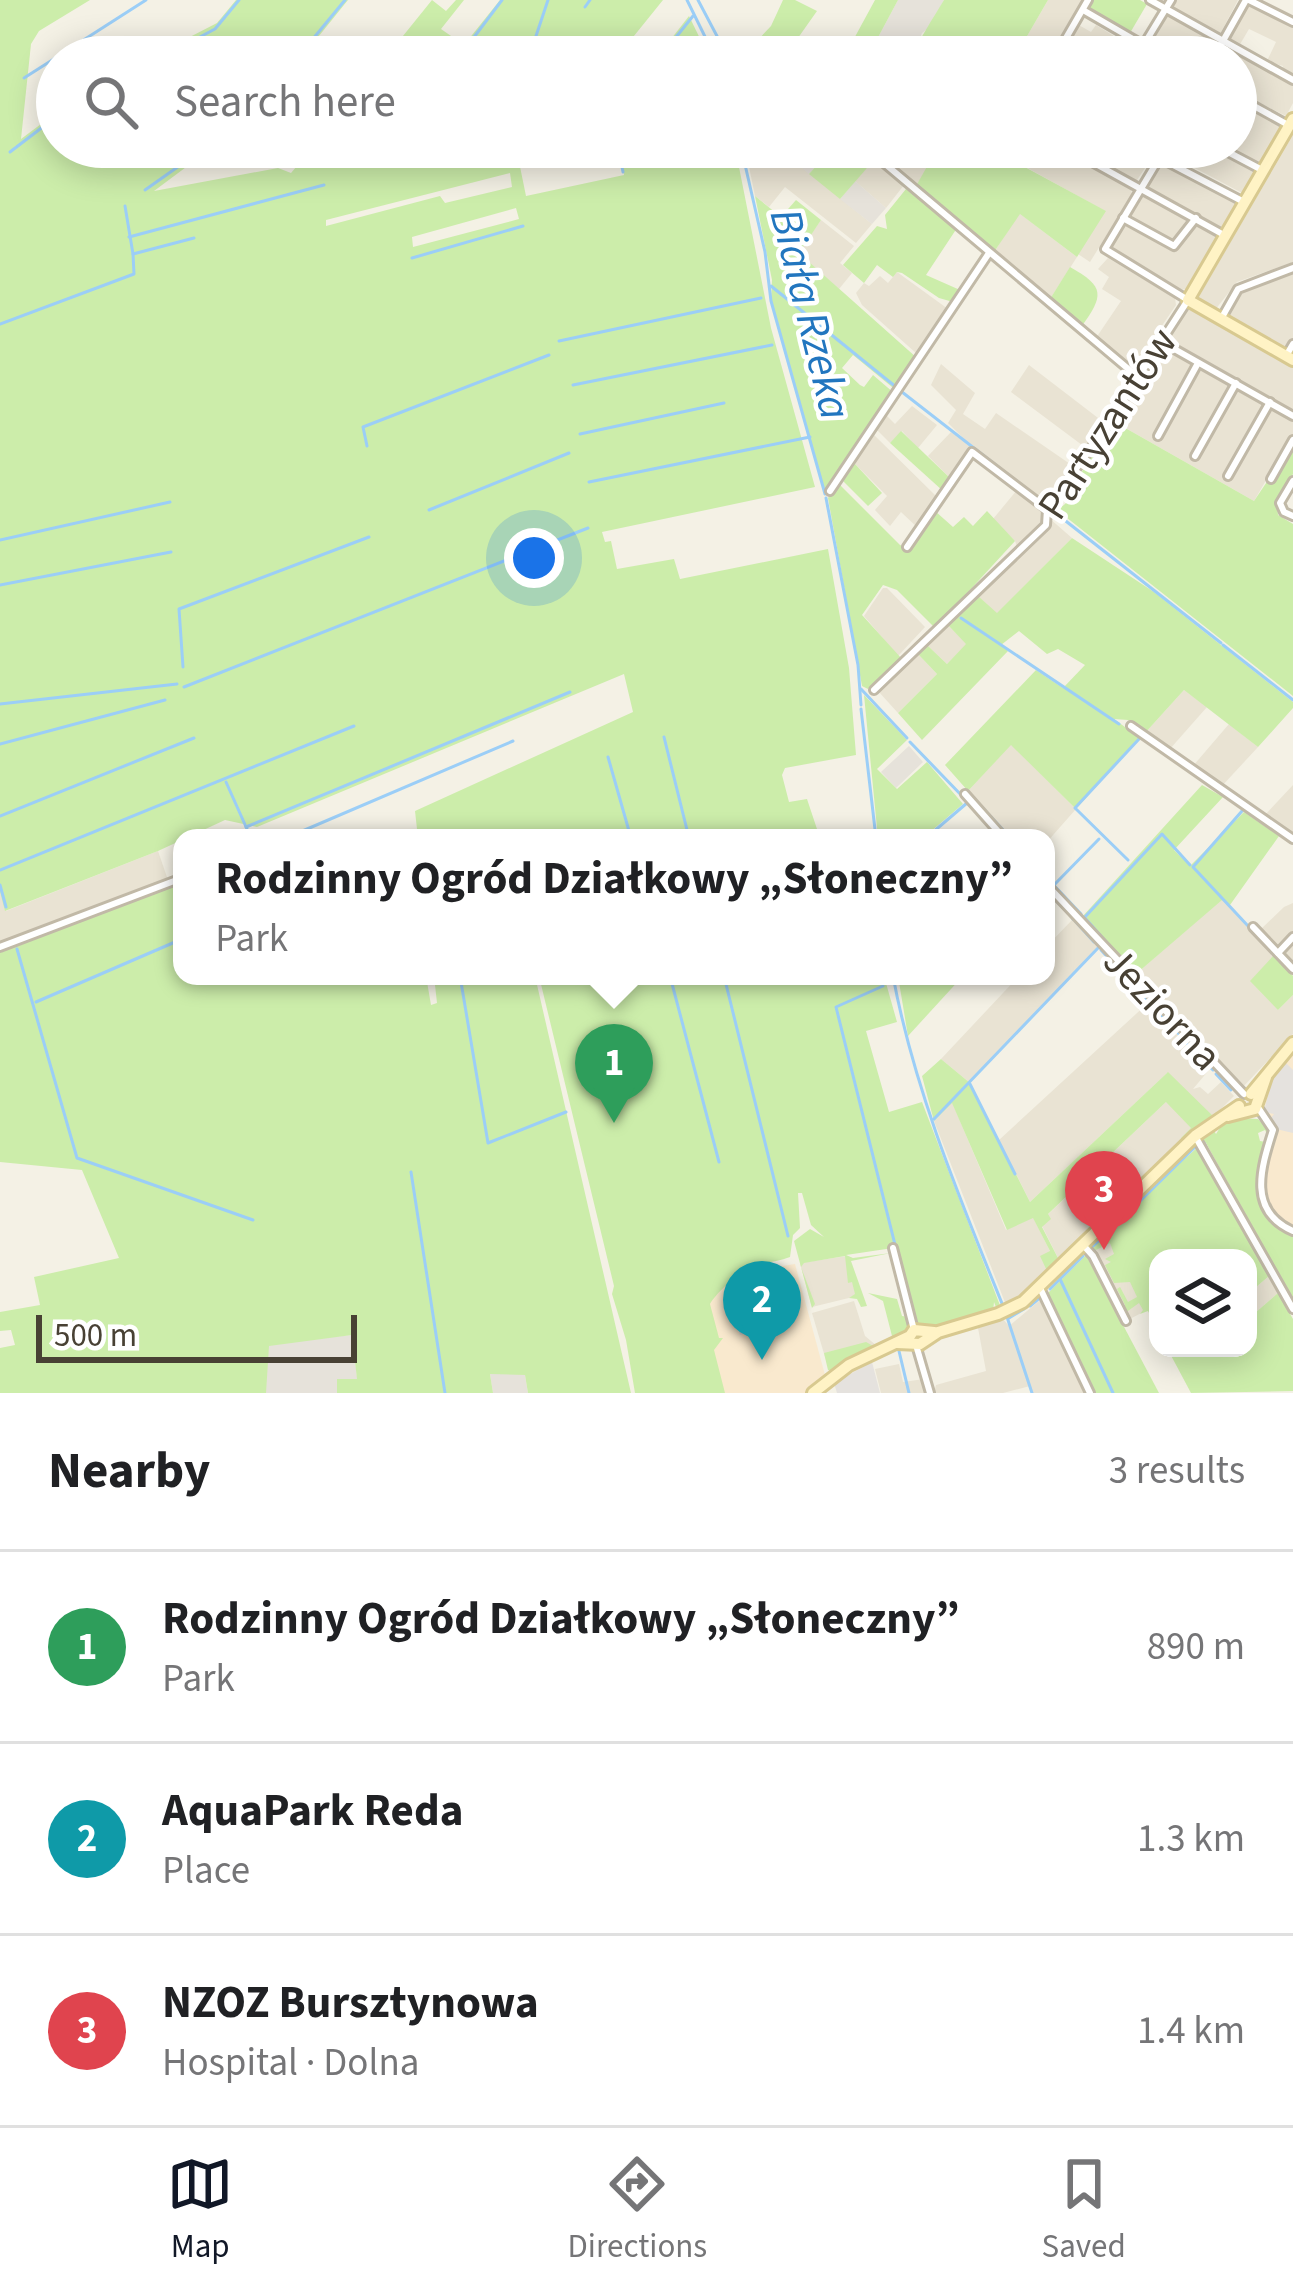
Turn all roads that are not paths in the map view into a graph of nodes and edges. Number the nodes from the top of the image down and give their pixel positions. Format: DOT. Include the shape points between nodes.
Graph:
graph roads {
  1 [pos="1088,0"];
  2 [pos="1150,0"];
  3 [pos="1171,0"];
  4 [pos="1247,0"];
  5 [pos="1165,9"];
  6 [pos="1083,10"];
  7 [pos="1293,22"];
  8 [pos="1069,36"];
  9 [pos="1127,36"];
  10 [pos="1150,36"];
  11 [pos="1216,36"];
  12 [pos="1225,36"];
  13 [pos="1257,59"];
  14 [pos="1293,80"];
  15 [pos="1257,106"];
  16 [pos="1292,124"];
  17 [pos="889,168"];
  18 [pos="1102,168"];
  19 [pos="1154,168"];
  20 [pos="1179,168"];
  21 [pos="1257,168"];
  22 [pos="1265,172"];
  23 [pos="1141,190"];
  24 [pos="1247,204"];
  25 [pos="1123,218"];
  26 [pos="1196,218"];
  27 [pos="1227,236"];
  28 [pos="989,254"];
  29 [pos="1293,268"];
  30 [pos="1188,300"];
  31 [pos="1221,319"];
  32 [pos="1162,342"];
  33 [pos="1291,353"];
  34 [pos="1198,363"];
  35 [pos="1138,378"];
  36 [pos="1236,383"];
  37 [pos="1270,402"];
  38 [pos="1293,416"];
  39 [pos="1158,436"];
  40 [pos="1293,440"];
  41 [pos="1195,456"];
  42 [pos="1228,476"];
  43 [pos="1270,479"];
  44 [pos="1293,481"];
  45 [pos="830,491"];
  46 [pos="1047,509"];
  47 [pos="1293,516"];
  48 [pos="907,547"];
  49 [pos="874,690"];
  50 [pos="1131,726"];
  51 [pos="965,794"];
  52 [pos="996,829"];
  53 [pos="1293,839"];
  54 [pos="173,881"];
  55 [pos="1055,894"];
  56 [pos="1253,927"];
  57 [pos="1293,937"];
  58 [pos="0,946"];
  59 [pos="1278,953"];
  60 [pos="1293,969"];
  61 [pos="1293,1043"];
  62 [pos="1248,1103"];
  63 [pos="1195,1136"];
  64 [pos="1293,1231"];
  65 [pos="1084,1246"];
  66 [pos="892,1248"];
  67 [pos="1040,1288"];
  68 [pos="1293,1309"];
  69 [pos="1126,1321"];
  70 [pos="916,1331"];
  71 [pos="813,1393"];
  72 [pos="930,1393"];
  73 [pos="1090,1393"];
  1 -- 6 [label="street"];
  2 -- 5 [label="street"];
  3 -- 5 [label="street"];
  4 -- 7 [label="street"];
  4 -- 12 [label="street"];
  5 -- 10 [label="street"];
  5 -- 11 [label="street"];
  6 -- 8 [label="street"];
  6 -- 9 [label="street"];
  13 -- 14 [label="street"];
  15 -- 16 [label="street"];
  16 -- 22 [label="main road, Partyzantów"];
  17 -- 28 [label="street"];
  18 -- 23 [label="street"];
  19 -- 23 [label="street"];
  20 -- 24 [label="street"];
  21 -- 22 [label="street"];
  22 -- 24 [label="main road, Partyzantów"];
  23 -- 25 [label="street"];
  23 -- 26 [label="street"];
  24 -- 27 [label="main road, Partyzantów"];
  25 -- 26 [label="street" via="1174,246"];
  25 -- 30 [label="street" via="1105,249"];
  26 -- 27 [label="street"];
  27 -- 30 [label="main road, Partyzantów"];
  28 -- 35 [label="street"];
  28 -- 45 [label="street"];
  29 -- 31 [label="street" via="1238,289"];
  30 -- 31 [label="main road"];
  30 -- 32 [label="street, Partyzantów"];
  31 -- 33 [label="main road"];
  32 -- 34 [label="street"];
  32 -- 35 [label="street, Partyzantów"];
  34 -- 36 [label="street"];
  34 -- 39 [label="street"];
  35 -- 46 [label="street, Partyzantów"];
  36 -- 37 [label="street"];
  36 -- 41 [label="street"];
  37 -- 38 [label="street"];
  37 -- 42 [label="street"];
  40 -- 43 [label="street"];
  44 -- 47 [label="street" via="1281,507"];
  46 -- 48 [label="street" via="972,452"];
  46 -- 49 [label="street, Partyzantów" via="1046,525"];
  50 -- 53 [label="street"];
  51 -- 52 [label="street"];
  54 -- 58 [label="street"];
  55 -- 62 [label="street, Jeziorna"];
  56 -- 59 [label="street"];
  57 -- 59 [label="street"];
  59 -- 60 [label="street"];
  61 -- 62 [label="main road"];
  62 -- 63 [label="main road"];
  62 -- 64 [label="street" via="1273,1130 1260,1194 1271,1216"];
  63 -- 65 [label="main road"];
  63 -- 68 [label="street"];
  65 -- 67 [label="main road"];
  65 -- 69 [label="street"];
  66 -- 70 [label="street"];
  67 -- 70 [label="main road" via="1005,1311"];
  67 -- 73 [label="street"];
  70 -- 71 [label="main road"];
  70 -- 72 [label="street"];
}
